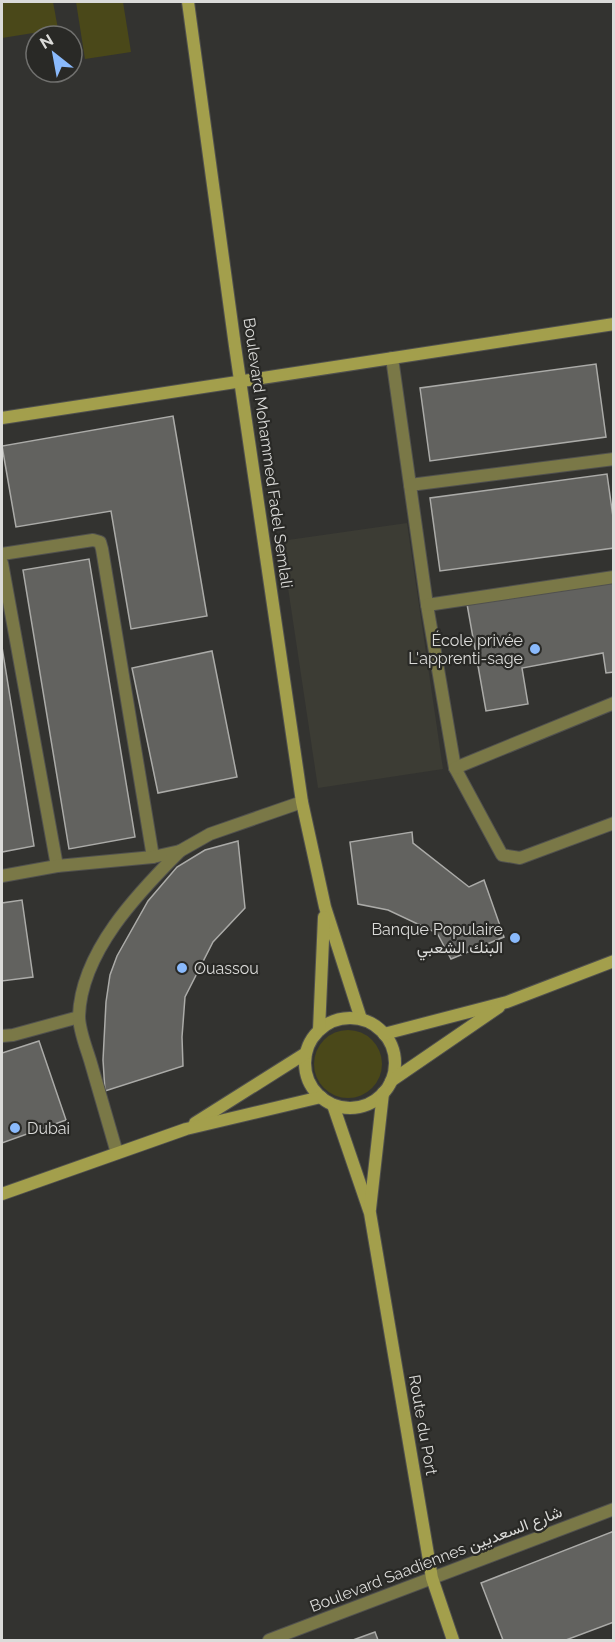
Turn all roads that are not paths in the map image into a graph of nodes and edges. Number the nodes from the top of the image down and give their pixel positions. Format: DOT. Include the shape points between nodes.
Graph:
graph roads {
  1 [pos="188,2"];
  2 [pos="613,325"];
  3 [pos="392,358"];
  4 [pos="241,381"];
  5 [pos="2,418"];
  6 [pos="614,459"];
  7 [pos="410,485"];
  8 [pos="2,554"];
  9 [pos="2,563"];
  10 [pos="614,577"];
  11 [pos="428,605"];
  12 [pos="614,703"];
  13 [pos="455,768"];
  14 [pos="302,802"];
  15 [pos="614,823"];
  16 [pos="180,851"];
  17 [pos="153,857"];
  18 [pos="57,866"];
  19 [pos="2,876"];
  20 [pos="325,907"];
  21 [pos="614,962"];
  22 [pos="507,1002"];
  23 [pos="79,1017"];
  24 [pos="361,1019"];
  25 [pos="319,1030"];
  26 [pos="384,1034"];
  27 [pos="5,1036"];
  28 [pos="306,1053"];
  29 [pos="391,1081"];
  30 [pos="383,1093"];
  31 [pos="321,1097"];
  32 [pos="333,1105"];
  33 [pos="186,1129"];
  34 [pos="117,1153"];
  35 [pos="2,1194"];
  36 [pos="370,1213"];
  37 [pos="614,1509"];
  38 [pos="432,1578"];
  39 [pos="271,1640"];
  40 [pos="453,1641"];
  1 -- 4 [label="street, Boulevard Mohammed Fadel Semlali"];
  2 -- 3 [label="street"];
  3 -- 4 [label="street"];
  3 -- 7 [label="street"];
  4 -- 5 [label="street"];
  4 -- 14 [label="street, Boulevard Mohammed Fadel Semlali"];
  6 -- 7 [label="street"];
  7 -- 11 [label="street"];
  8 -- 17 [label="street" via="100,542"];
  9 -- 18 [label="street"];
  10 -- 11 [label="street"];
  11 -- 13 [label="street"];
  12 -- 13 [label="street"];
  13 -- 15 [label="street" via="502,855 520,858"];
  14 -- 16 [label="street" via="210,834"];
  14 -- 20 [label="street, Boulevard Mohammed Fadel Semlali"];
  16 -- 17 [label="street"];
  16 -- 23 [label="street" via="118,918 84,984"];
  17 -- 18 [label="street"];
  18 -- 19 [label="street"];
  20 -- 24 [label="street, Boulevard Mohammed Fadel Semlali"];
  20 -- 25 [label="street, Boulevard Mohammed Fadel Semlali"];
  21 -- 22 [label="street"];
  22 -- 26 [label="street"];
  22 -- 29 [label="street"];
  23 -- 27 [label="street"];
  23 -- 34 [label="street"];
  24 -- 25 [label="street" via="346,1018"];
  24 -- 26 [label="street"];
  25 -- 28 [label="street"];
  26 -- 29 [label="street" via="395,1056"];
  28 -- 31 [label="street" via="308,1077"];
  28 -- 33 [label="street"];
  29 -- 30 [label="street"];
  30 -- 32 [label="street" via="360,1107"];
  30 -- 36 [label="street, Route du Port"];
  31 -- 32 [label="street"];
  31 -- 33 [label="street"];
  32 -- 36 [label="street, Route du Port"];
  33 -- 34 [label="street"];
  34 -- 35 [label="street"];
  36 -- 38 [label="street, Route du Port"];
  37 -- 38 [label="street, Boulevard Saadiennes شارع السعديين"];
  38 -- 39 [label="street, Boulevard Saadiennes شارع السعديين"];
  38 -- 40 [label="street, Route du Port"];
}
